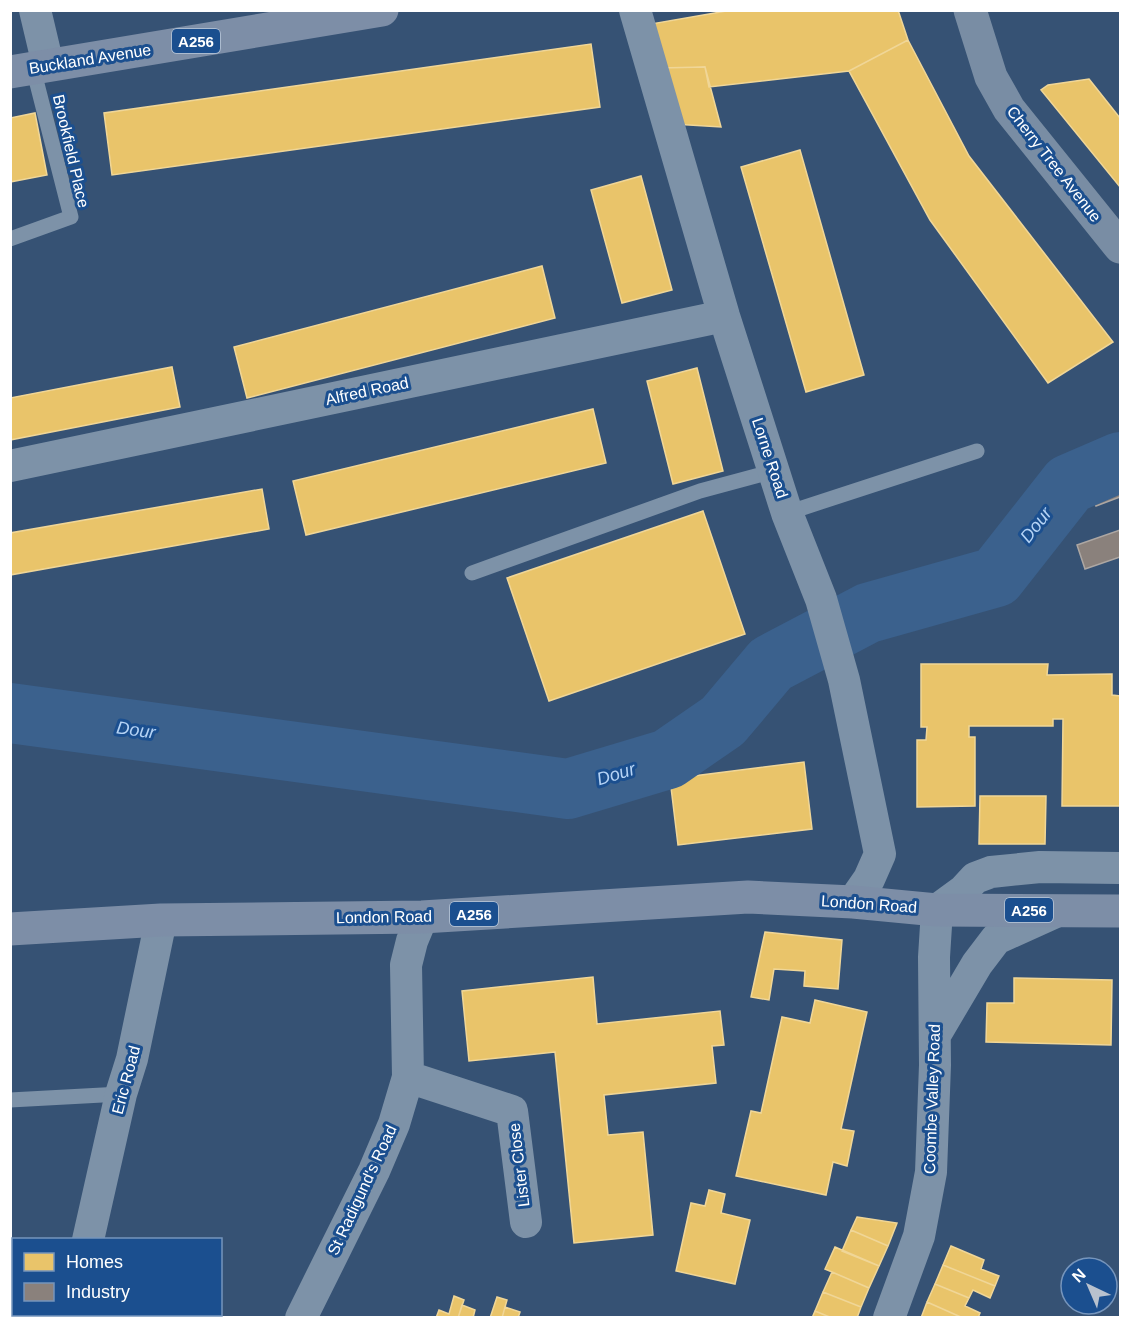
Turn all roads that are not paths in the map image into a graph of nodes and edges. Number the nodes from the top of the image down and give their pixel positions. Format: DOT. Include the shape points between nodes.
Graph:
graph roads {
  1 [pos="35,10"];
  2 [pos="382,10"];
  3 [pos="635,10"];
  4 [pos="970,10"];
  5 [pos="31,68"];
  6 [pos="10,239"];
  7 [pos="1120,247"];
  8 [pos="724,316"];
  9 [pos="977,451"];
  10 [pos="10,466"];
  11 [pos="774,471"];
  12 [pos="787,513"];
  13 [pos="472,573"];
  14 [pos="1120,868"];
  15 [pos="853,902"];
  16 [pos="937,910"];
  17 [pos="1058,911"];
  18 [pos="1120,912"];
  19 [pos="422,917"];
  20 [pos="161,920"];
  21 [pos="10,929"];
  22 [pos="934,1036"];
  23 [pos="408,1077"];
  24 [pos="122,1095"];
  25 [pos="10,1100"];
  26 [pos="526,1222"];
  27 [pos="88,1238"];
  28 [pos="301,1317"];
  29 [pos="889,1317"];
  1 -- 5 [label="street"];
  2 -- 5 [label="main road, Buckland Avenue / A256"];
  3 -- 8 [label="street, Lorne Road"];
  4 -- 7 [label="street, Cherry Tree Avenue" via="991,77 1009,109"];
  5 -- 6 [label="lane, Brookfield Place" via="70,217"];
  8 -- 10 [label="street, Alfred Road"];
  8 -- 11 [label="street, Lorne Road"];
  9 -- 12 [label="lane"];
  11 -- 12 [label="street, Lorne Road"];
  11 -- 13 [label="lane" via="700,491"];
  12 -- 15 [label="street, Lorne Road" via="821,599 844,680 880,854"];
  14 -- 16 [label="street, London Road" via="1041,867 991,872 975,878"];
  15 -- 16 [label="main road, London Road / A256"];
  15 -- 19 [label="main road, London Road / A256" via="748,897"];
  16 -- 17 [label="main road, London Road / A256"];
  16 -- 22 [label="street, Coombe Valley Road"];
  17 -- 18 [label="main road, London Road / A256"];
  17 -- 22 [label="street" via="996,939"];
  19 -- 20 [label="main road, London Road / A256"];
  19 -- 23 [label="street, St Radigund's Road" via="406,965"];
  20 -- 21 [label="main road, London Road / A256"];
  20 -- 24 [label="street, Eric Road"];
  22 -- 29 [label="street, Coombe Valley Road" via="931,1172 919,1236"];
  23 -- 26 [label="street, Lister Close" via="512,1111"];
  23 -- 28 [label="street, St Radigund's Road" via="374,1171"];
  24 -- 25 [label="lane"];
  24 -- 27 [label="street, Eric Road"];
}
